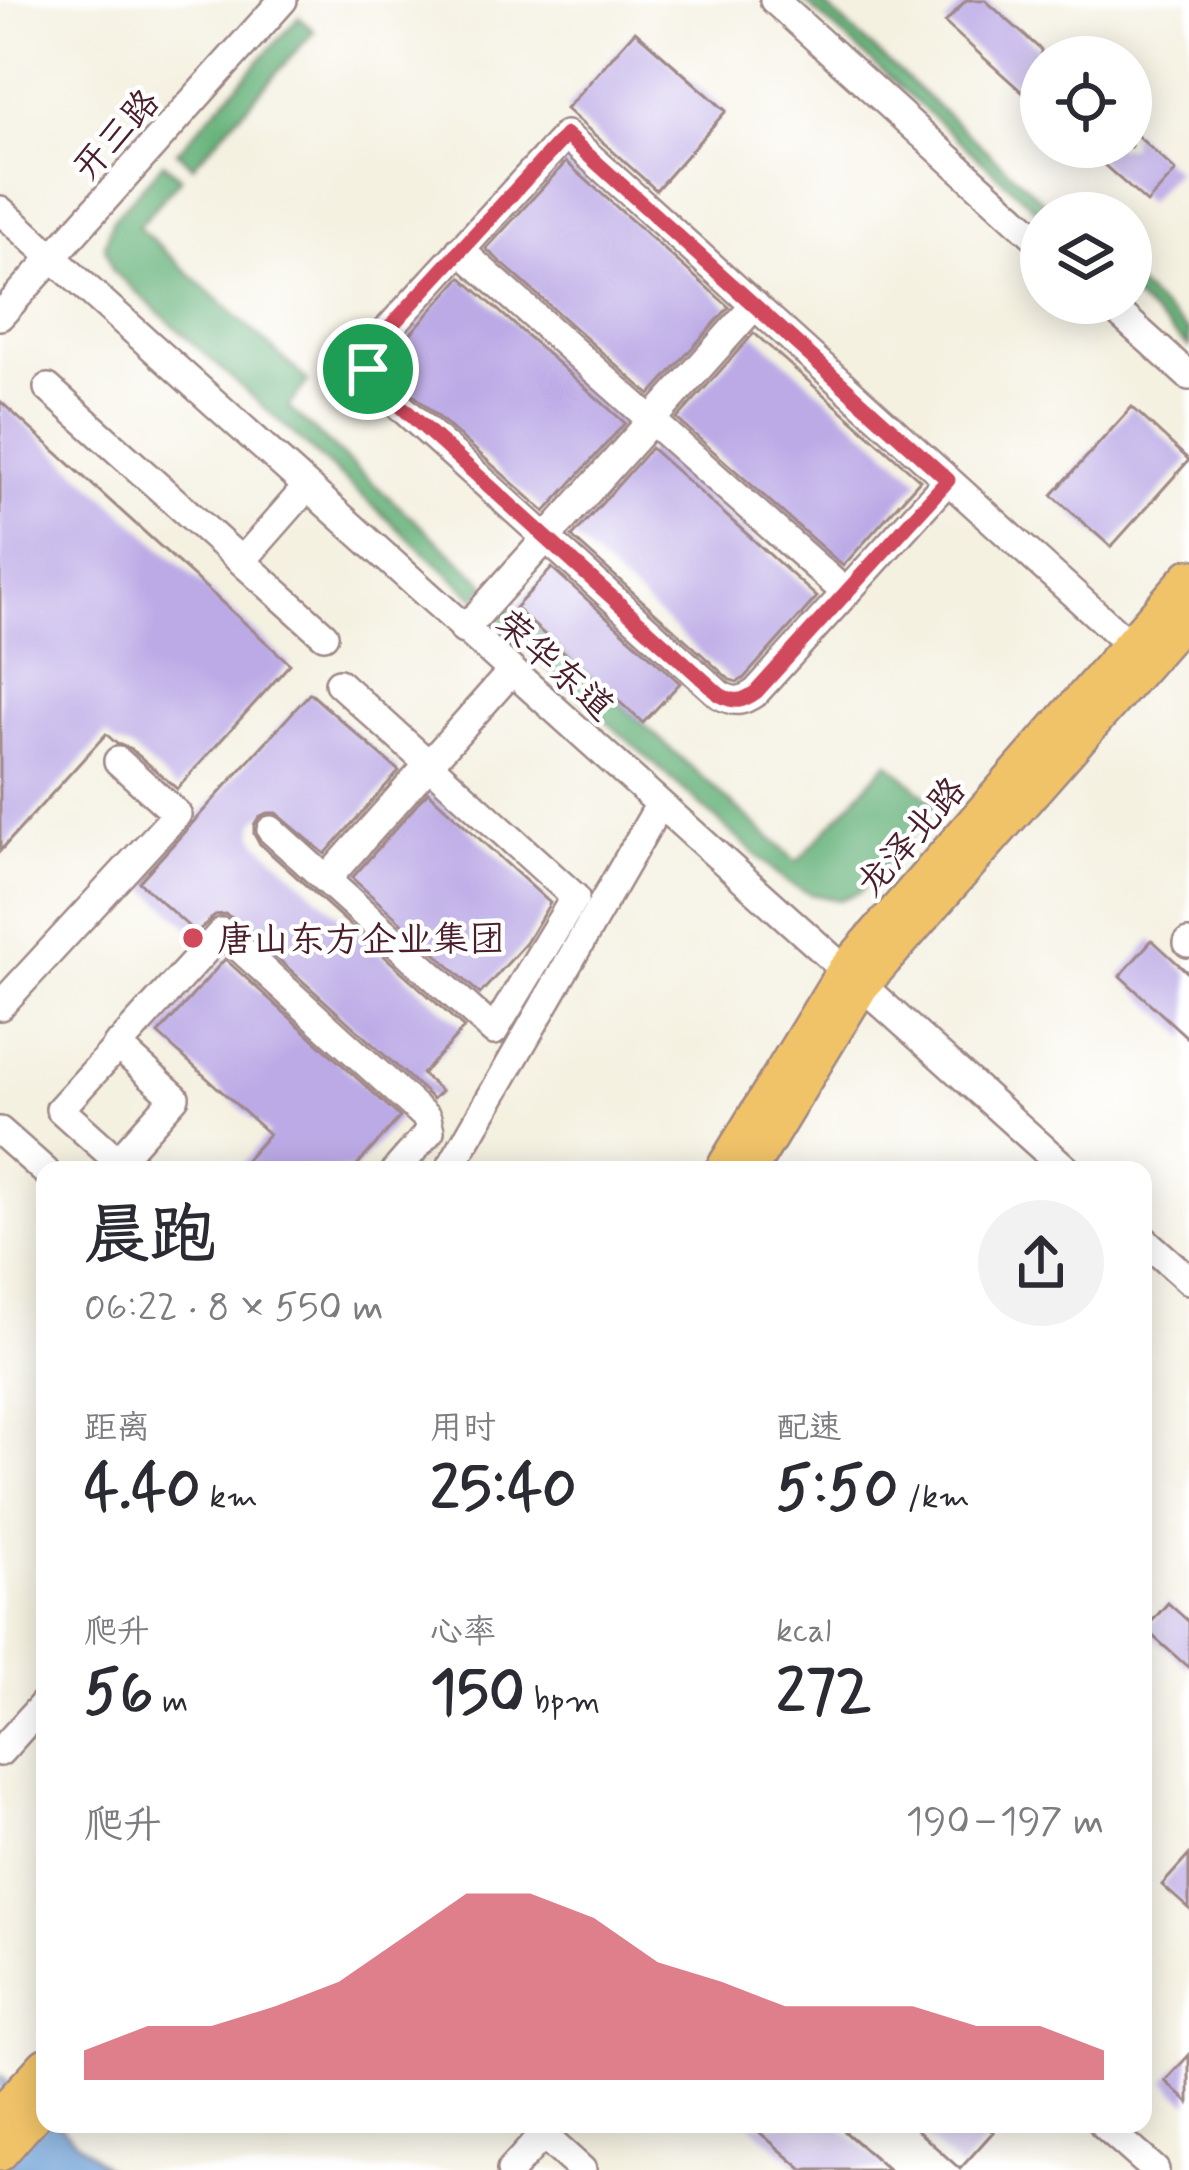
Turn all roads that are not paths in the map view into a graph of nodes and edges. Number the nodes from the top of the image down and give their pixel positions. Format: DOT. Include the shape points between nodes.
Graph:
graph roads {
  1 [pos="283,0"];
  2 [pos="774,0"];
  3 [pos="0,210"];
  4 [pos="1020,223"];
  5 [pos="460,250"];
  6 [pos="52,257"];
  7 [pos="755,305"];
  8 [pos="0,316"];
  9 [pos="1131,324"];
  10 [pos="1189,376"];
  11 [pos="48,388"];
  12 [pos="652,421"];
  13 [pos="948,480"];
  14 [pos="307,487"];
  15 [pos="547,537"];
  16 [pos="242,561"];
  17 [pos="1189,576"];
  18 [pos="846,593"];
  19 [pos="1189,614"];
  20 [pos="464,630"];
  21 [pos="324,634"];
  22 [pos="1129,644"];
  23 [pos="511,672"];
  24 [pos="339,682"];
  25 [pos="118,760"];
  26 [pos="429,764"];
  27 [pos="660,804"];
  28 [pos="271,830"];
  29 [pos="326,880"];
  30 [pos="853,978"];
  31 [pos="0,1006"];
  32 [pos="117,1045"];
  33 [pos="0,1131"];
  34 [pos="118,1161"];
  35 [pos="127,1161"];
  36 [pos="403,1161"];
  37 [pos="454,1161"];
  38 [pos="728,1161"];
  39 [pos="755,1161"];
  40 [pos="1057,1161"];
  41 [pos="36,1163"];
  42 [pos="1152,1247"];
  43 [pos="1189,1280"];
  44 [pos="36,1712"];
  45 [pos="0,1751"];
  46 [pos="36,2086"];
  47 [pos="36,2090"];
  48 [pos="0,2114"];
  49 [pos="1113,2133"];
  50 [pos="0,2154"];
  51 [pos="511,2170"];
  52 [pos="582,2170"];
  53 [pos="1155,2170"];
  1 -- 6 [label="street, 开三路"];
  2 -- 4 [label="street"];
  3 -- 6 [label="street, 荣华东道"];
  5 -- 7 [label="street" via="566,135"];
  5 -- 12 [label="street"];
  5 -- 15 [label="street" via="371,348 368,369"];
  6 -- 8 [label="street, 开三路"];
  6 -- 14 [label="street, 荣华东道"];
  7 -- 12 [label="street"];
  7 -- 13 [label="street"];
  9 -- 10 [label="street"];
  11 -- 16 [label="street"];
  12 -- 15 [label="street"];
  12 -- 18 [label="street"];
  13 -- 18 [label="street"];
  13 -- 22 [label="street"];
  14 -- 16 [label="street"];
  14 -- 20 [label="street, 荣华东道"];
  15 -- 18 [label="street" via="733,702 756,692"];
  15 -- 20 [label="street"];
  16 -- 21 [label="street"];
  17 -- 22 [label="main road, 龙泽北路"];
  19 -- 30 [label="main road, 龙泽北路"];
  20 -- 23 [label="street, 荣华东道"];
  22 -- 30 [label="main road, 龙泽北路"];
  23 -- 26 [label="street"];
  23 -- 27 [label="street, 荣华东道"];
  24 -- 26 [label="street"];
  25 -- 31 [label="street" via="177,814"];
  26 -- 29 [label="street"];
  26 -- 29 [label="street" via="574,897 494,1031"];
  27 -- 30 [label="street, 荣华东道"];
  27 -- 37 [label="street"];
  28 -- 29 [label="street"];
  30 -- 38 [label="main road, 龙泽北路"];
  30 -- 39 [label="main road, 龙泽北路"];
  30 -- 40 [label="street, 荣华东道"];
  32 -- 34 [label="street" via="60,1108"];
  32 -- 35 [label="street" via="175,1097"];
  32 -- 36 [label="street" via="222,932 427,1118 430,1131"];
  33 -- 41 [label="street"];
  42 -- 43 [label="street"];
  44 -- 45 [label="street"];
  46 -- 48 [label="main road"];
  47 -- 50 [label="main road"];
  49 -- 53 [label="street"];
  51 -- 52 [label="street" via="543,2135"];
}
